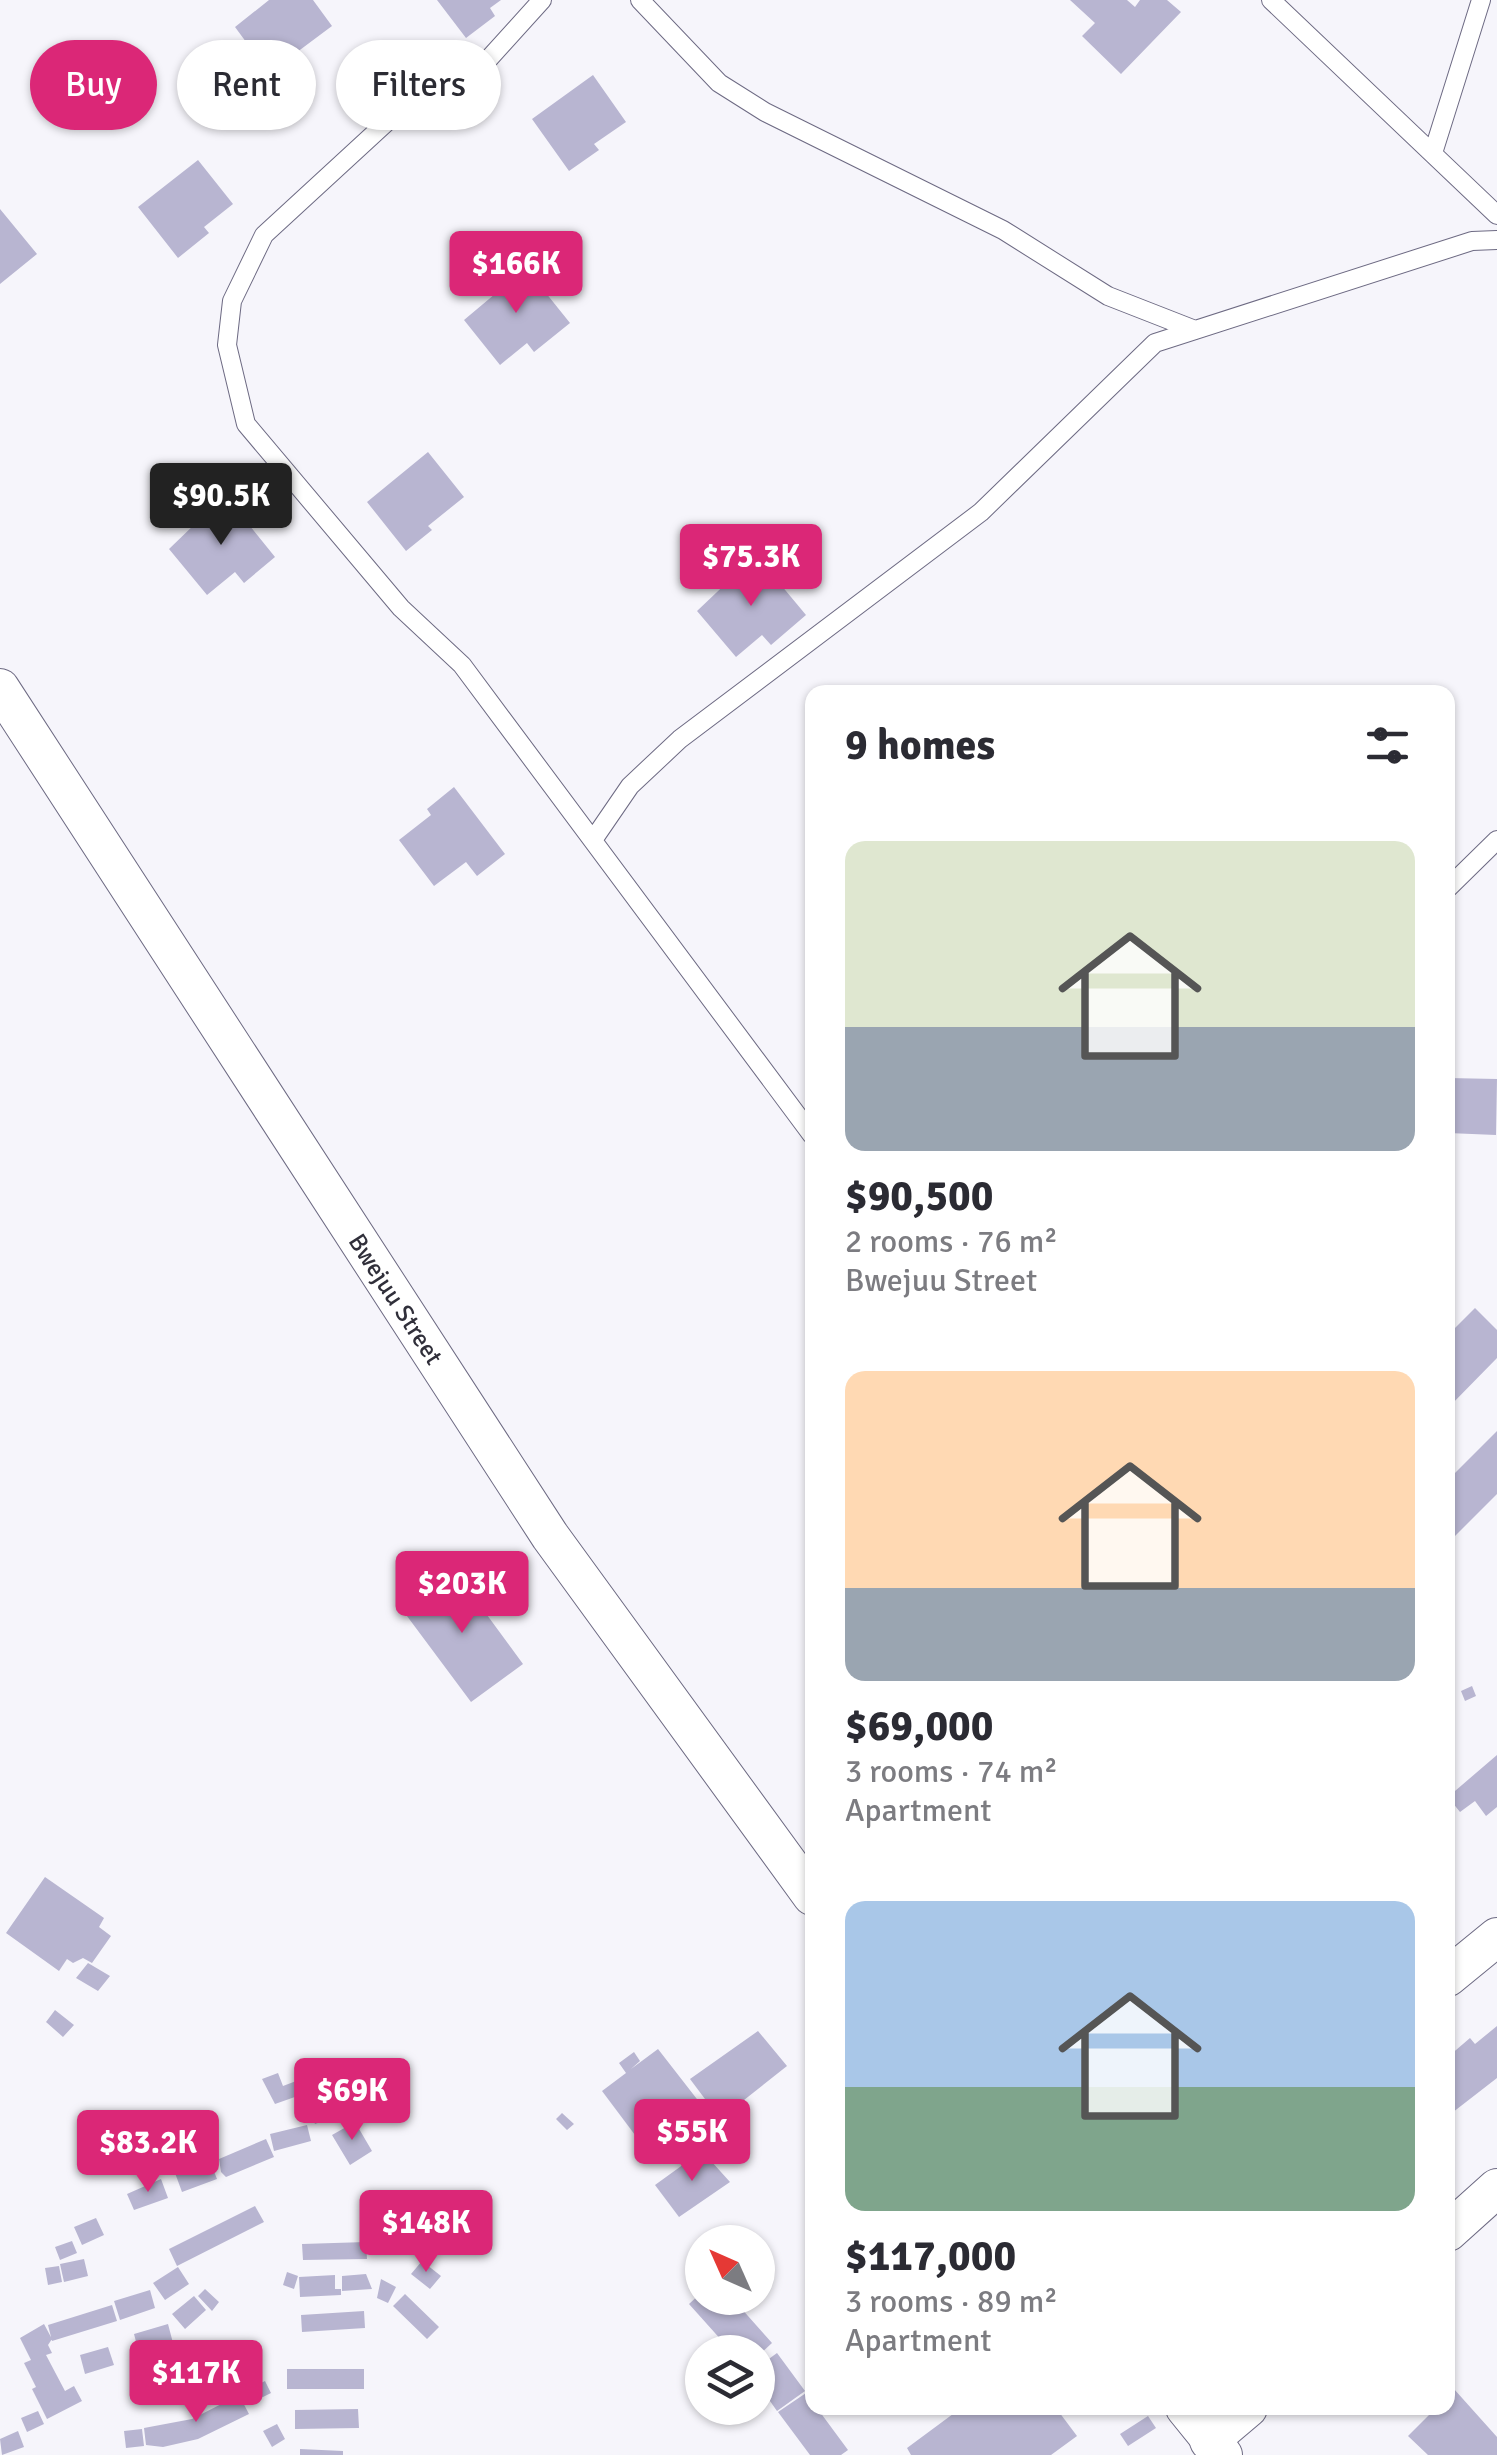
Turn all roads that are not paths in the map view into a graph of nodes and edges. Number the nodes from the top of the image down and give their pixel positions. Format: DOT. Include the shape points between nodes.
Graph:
graph roads {
  1 [pos="542,0"];
  2 [pos="640,0"];
  3 [pos="1271,0"];
  4 [pos="1481,0"];
  5 [pos="1434,153"];
  6 [pos="1497,214"];
  7 [pos="1497,240"];
  8 [pos="1195,330"];
  9 [pos="4,705"];
  10 [pos="592,840"];
  11 [pos="1497,840"];
  12 [pos="1455,881"];
  13 [pos="805,1126"];
  14 [pos="805,1886"];
  15 [pos="1497,1937"];
  16 [pos="1455,1971"];
  17 [pos="1497,2188"];
  18 [pos="1455,2226"];
  19 [pos="1190,2415"];
  20 [pos="1242,2415"];
  21 [pos="1216,2448"];
  1 -- 10 [label="lane" via="485,64 389,120 264,235 232,301 227,346 246,424 401,608 462,665"];
  2 -- 8 [label="lane" via="719,83 766,112 1003,230 1108,296"];
  3 -- 5 [label="lane"];
  4 -- 5 [label="lane"];
  5 -- 6 [label="lane"];
  7 -- 8 [label="lane" via="1472,241"];
  8 -- 10 [label="lane" via="1155,343 981,512 680,740 630,786"];
  9 -- 14 [label="street, Bwejuu Street" via="550,1536"];
  10 -- 13 [label="lane"];
  11 -- 12 [label="lane"];
  15 -- 16 [label="street"];
  17 -- 18 [label="street"];
  19 -- 21 [label="street"];
  20 -- 21 [label="street"];
}
